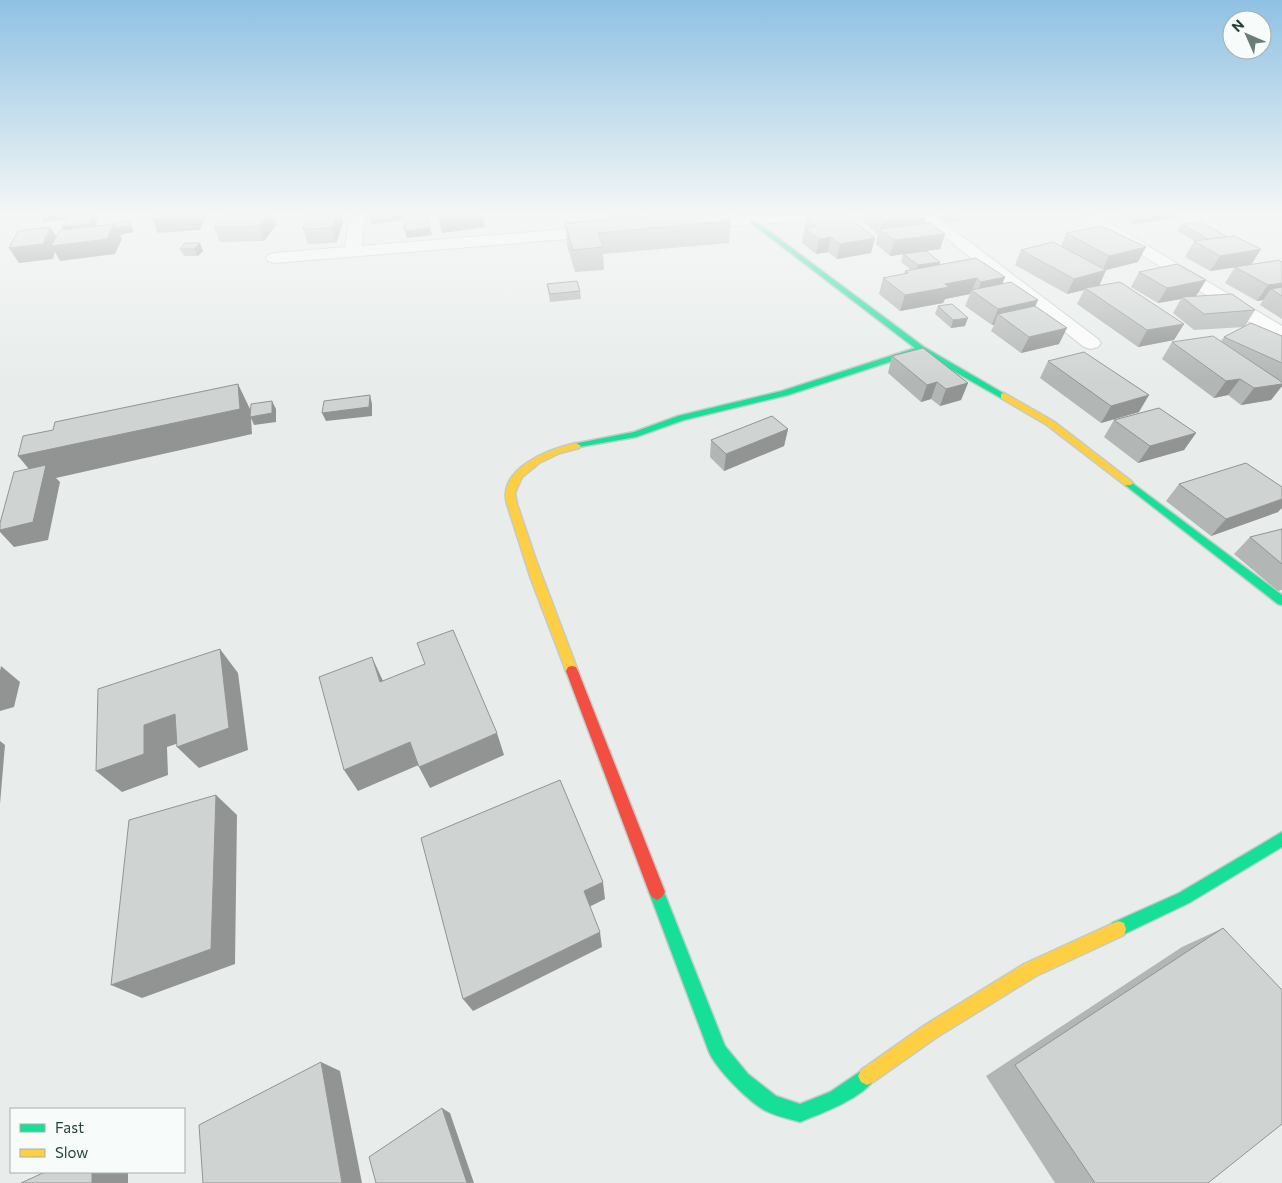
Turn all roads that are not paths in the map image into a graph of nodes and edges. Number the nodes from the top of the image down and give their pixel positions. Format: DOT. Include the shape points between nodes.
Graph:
graph roads {
  1 [pos="817,270"];
  2 [pos="996,270"];
  3 [pos="1176,270"];
  4 [pos="1282,334"];
  5 [pos="1091,343"];
  6 [pos="921,349"];
  7 [pos="1282,602"];
  8 [pos="1282,838"];
  1 -- 6 [label="street"];
  2 -- 5 [label="street"];
  3 -- 4 [label="street"];
  6 -- 7 [label="street" via="1050,423"];
  6 -- 8 [label="street" via="785,394 680,418 636,434 546,454 530,465 511,487 510,494 528,555 718,1052 742,1080 771,1104 800,1112 836,1098 930,1031 1030,970 1184,898"];
}
